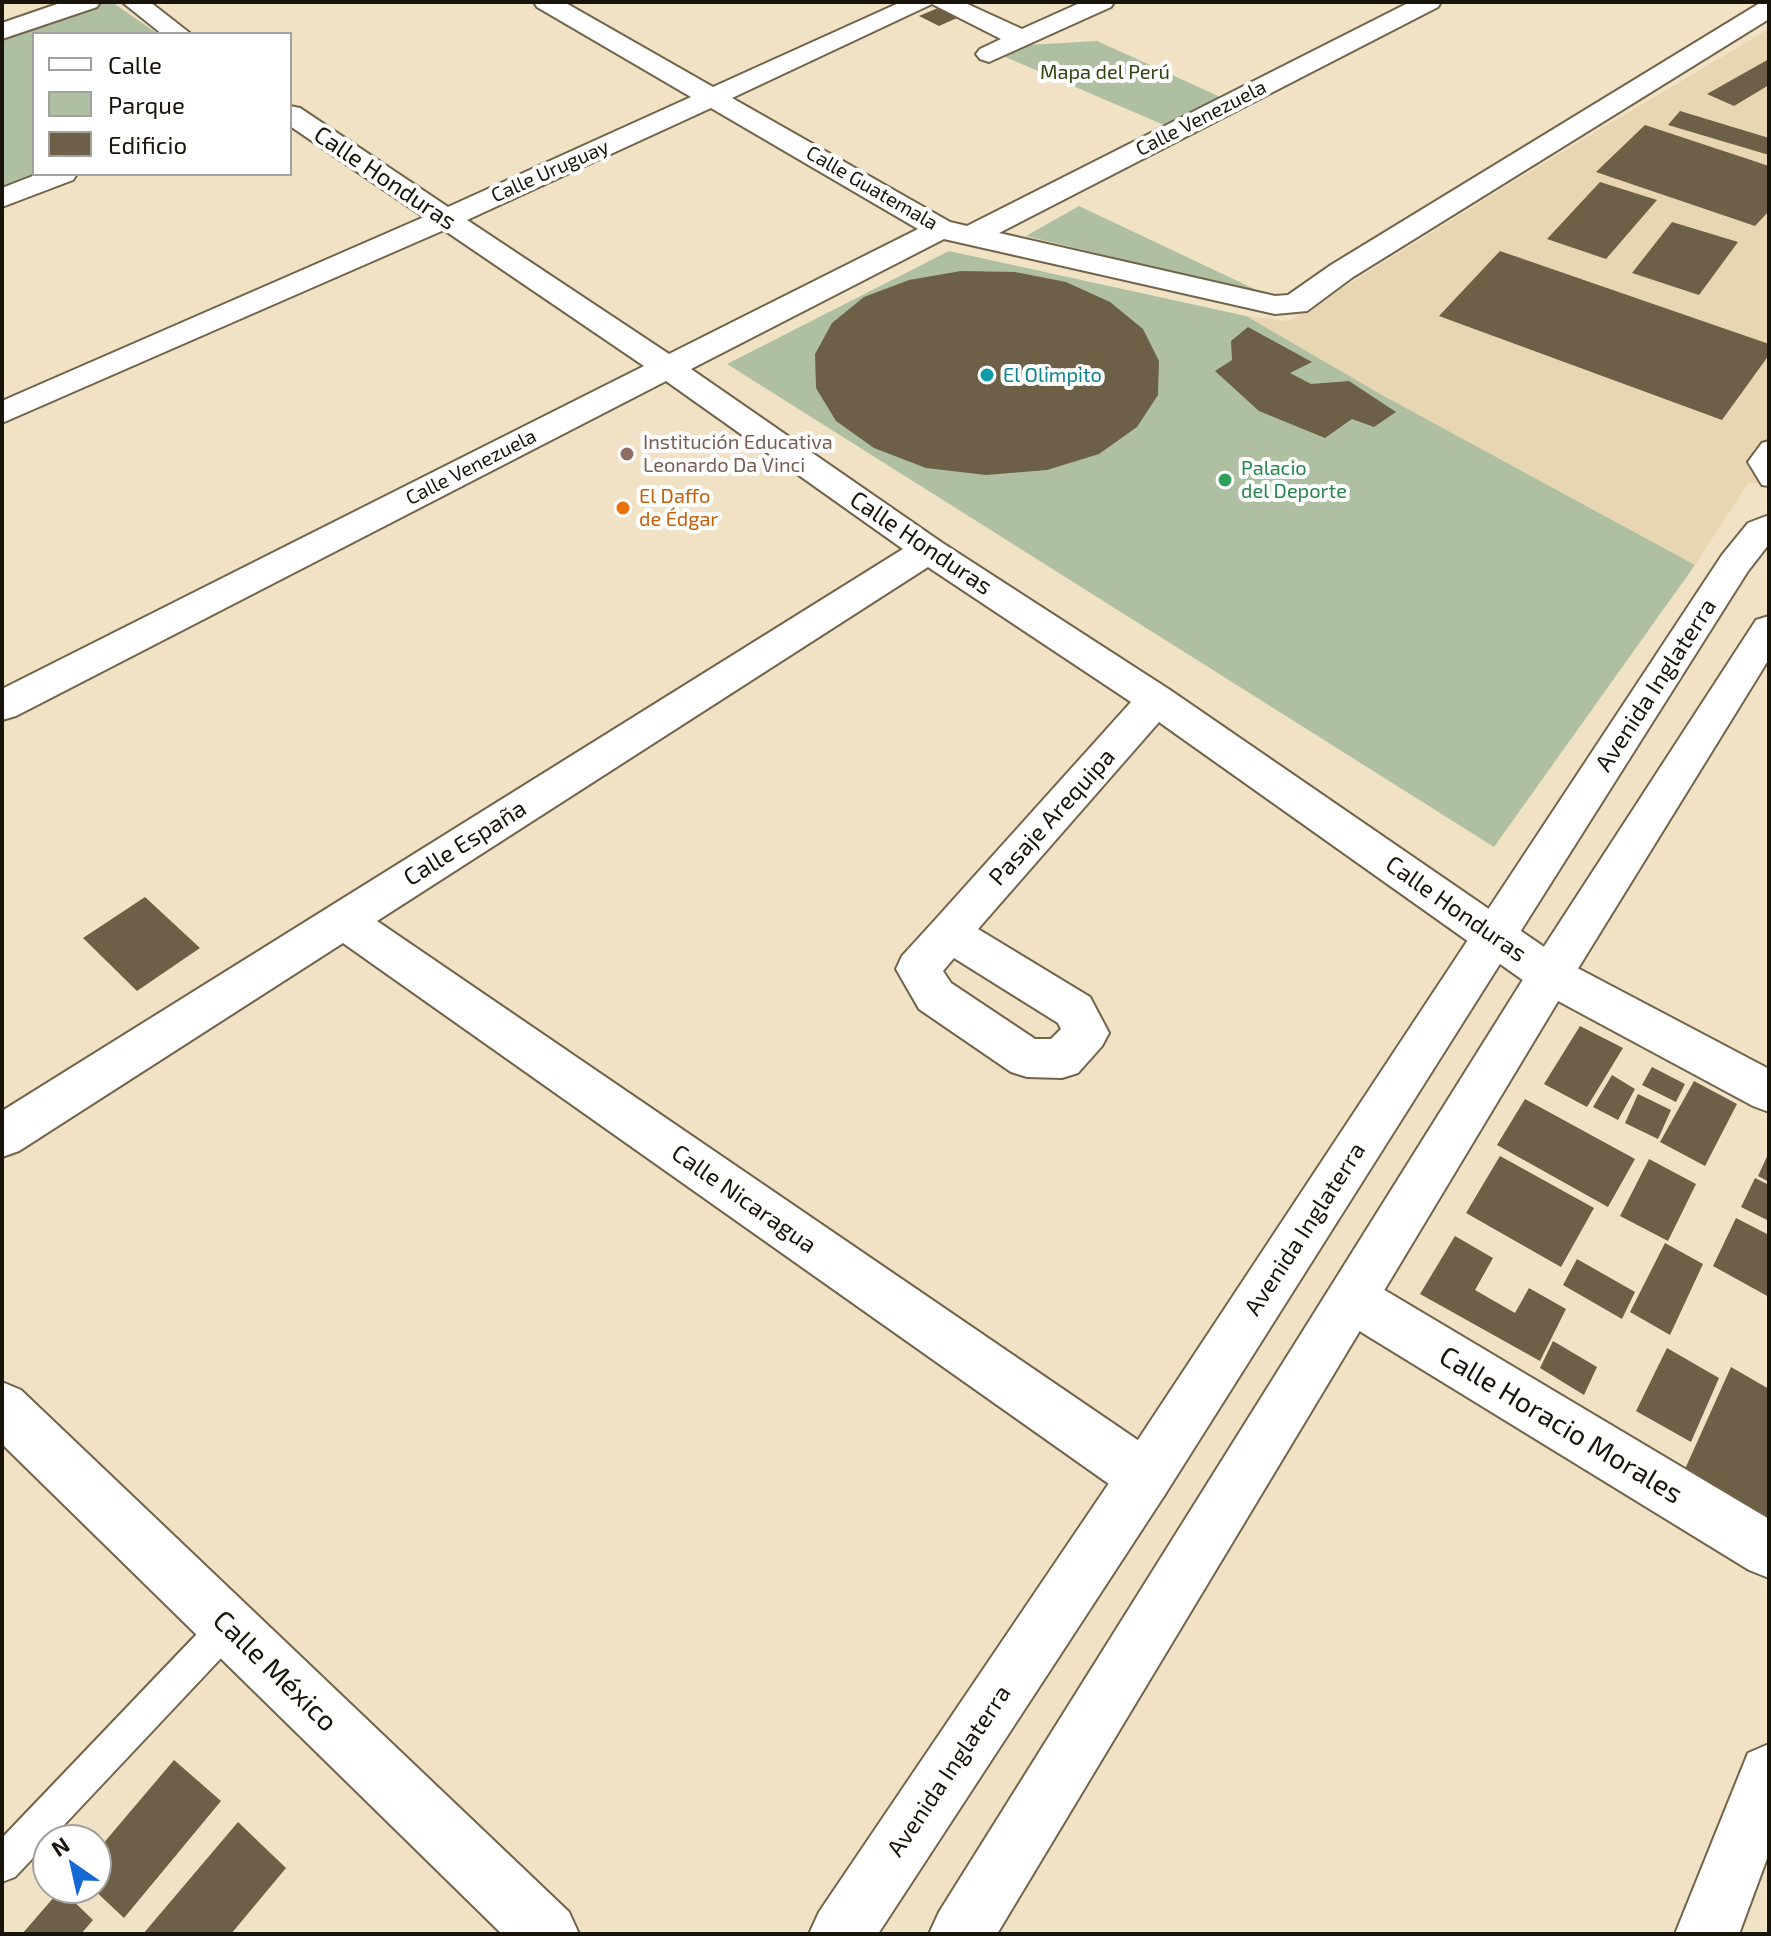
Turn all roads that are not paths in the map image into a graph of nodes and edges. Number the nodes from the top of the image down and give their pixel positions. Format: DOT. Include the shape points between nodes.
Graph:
graph roads {
  1 [pos="88,2"];
  2 [pos="134,2"];
  3 [pos="546,2"];
  4 [pos="921,2"];
  5 [pos="943,2"];
  6 [pos="1102,2"];
  7 [pos="1429,2"];
  8 [pos="1769,8"];
  9 [pos="2,31"];
  10 [pos="175,32"];
  11 [pos="1022,39"];
  12 [pos="989,54"];
  13 [pos="715,97"];
  14 [pos="292,115"];
  15 [pos="58,176"];
  16 [pos="2,198"];
  17 [pos="445,219"];
  18 [pos="940,229"];
  19 [pos="973,235"];
  20 [pos="667,367"];
  21 [pos="2,413"];
  22 [pos="1769,447"];
  23 [pos="1769,480"];
  24 [pos="1769,526"];
  25 [pos="928,550"];
  26 [pos="1769,629"];
  27 [pos="1156,700"];
  28 [pos="2,706"];
  29 [pos="343,920"];
  30 [pos="949,933"];
  31 [pos="1494,935"];
  32 [pos="1550,975"];
  33 [pos="1769,1092"];
  34 [pos="2,1136"];
  35 [pos="1353,1299"];
  36 [pos="2,1408"];
  37 [pos="1145,1477"];
  38 [pos="1769,1550"];
  39 [pos="228,1626"];
  40 [pos="1769,1774"];
  41 [pos="2,1864"];
  42 [pos="547,1934"];
  43 [pos="841,1934"];
  44 [pos="961,1934"];
  45 [pos="1707,1934"];
  1 -- 9 [label="street"];
  2 -- 10 [label="street"];
  3 -- 13 [label="street, Calle Guatemala"];
  4 -- 13 [label="street, Calle Uruguay"];
  5 -- 11 [label="street"];
  6 -- 11 [label="street"];
  7 -- 19 [label="street, Calle Venezuela"];
  8 -- 19 [label="street, Calle Guatemala" via="1296,304 1275,305"];
  11 -- 12 [label="street"];
  13 -- 17 [label="street, Calle Uruguay"];
  13 -- 18 [label="street, Calle Guatemala"];
  14 -- 17 [label="street, Calle Honduras"];
  15 -- 16 [label="street"];
  17 -- 20 [label="street, Calle Honduras"];
  17 -- 21 [label="street, Calle Uruguay"];
  18 -- 19 [label="street, Calle Guatemala"];
  18 -- 20 [label="street, Calle Venezuela"];
  20 -- 25 [label="street, Calle Honduras"];
  20 -- 28 [label="street, Calle Venezuela"];
  22 -- 23 [label="lane" via="1758,462"];
  24 -- 31 [label="street, Avenida Inglaterra" via="1735,563"];
  25 -- 27 [label="street, Calle Honduras"];
  25 -- 29 [label="street, Calle España"];
  26 -- 32 [label="street"];
  27 -- 30 [label="street, Pasaje Arequipa"];
  27 -- 31 [label="street, Calle Honduras"];
  29 -- 34 [label="street, Calle España"];
  29 -- 37 [label="street, Calle Nicaragua"];
  31 -- 32 [label="street, Calle Honduras"];
  31 -- 37 [label="street, Avenida Inglaterra"];
  32 -- 33 [label="street, Calle Honduras"];
  32 -- 35 [label="street"];
  35 -- 38 [label="street, Calle Horacio Morales"];
  35 -- 44 [label="street"];
  36 -- 39 [label="street, Calle México"];
  37 -- 43 [label="street, Avenida Inglaterra"];
  39 -- 41 [label="lane"];
  39 -- 42 [label="street, Calle México"];
  40 -- 45 [label="street"];
}
